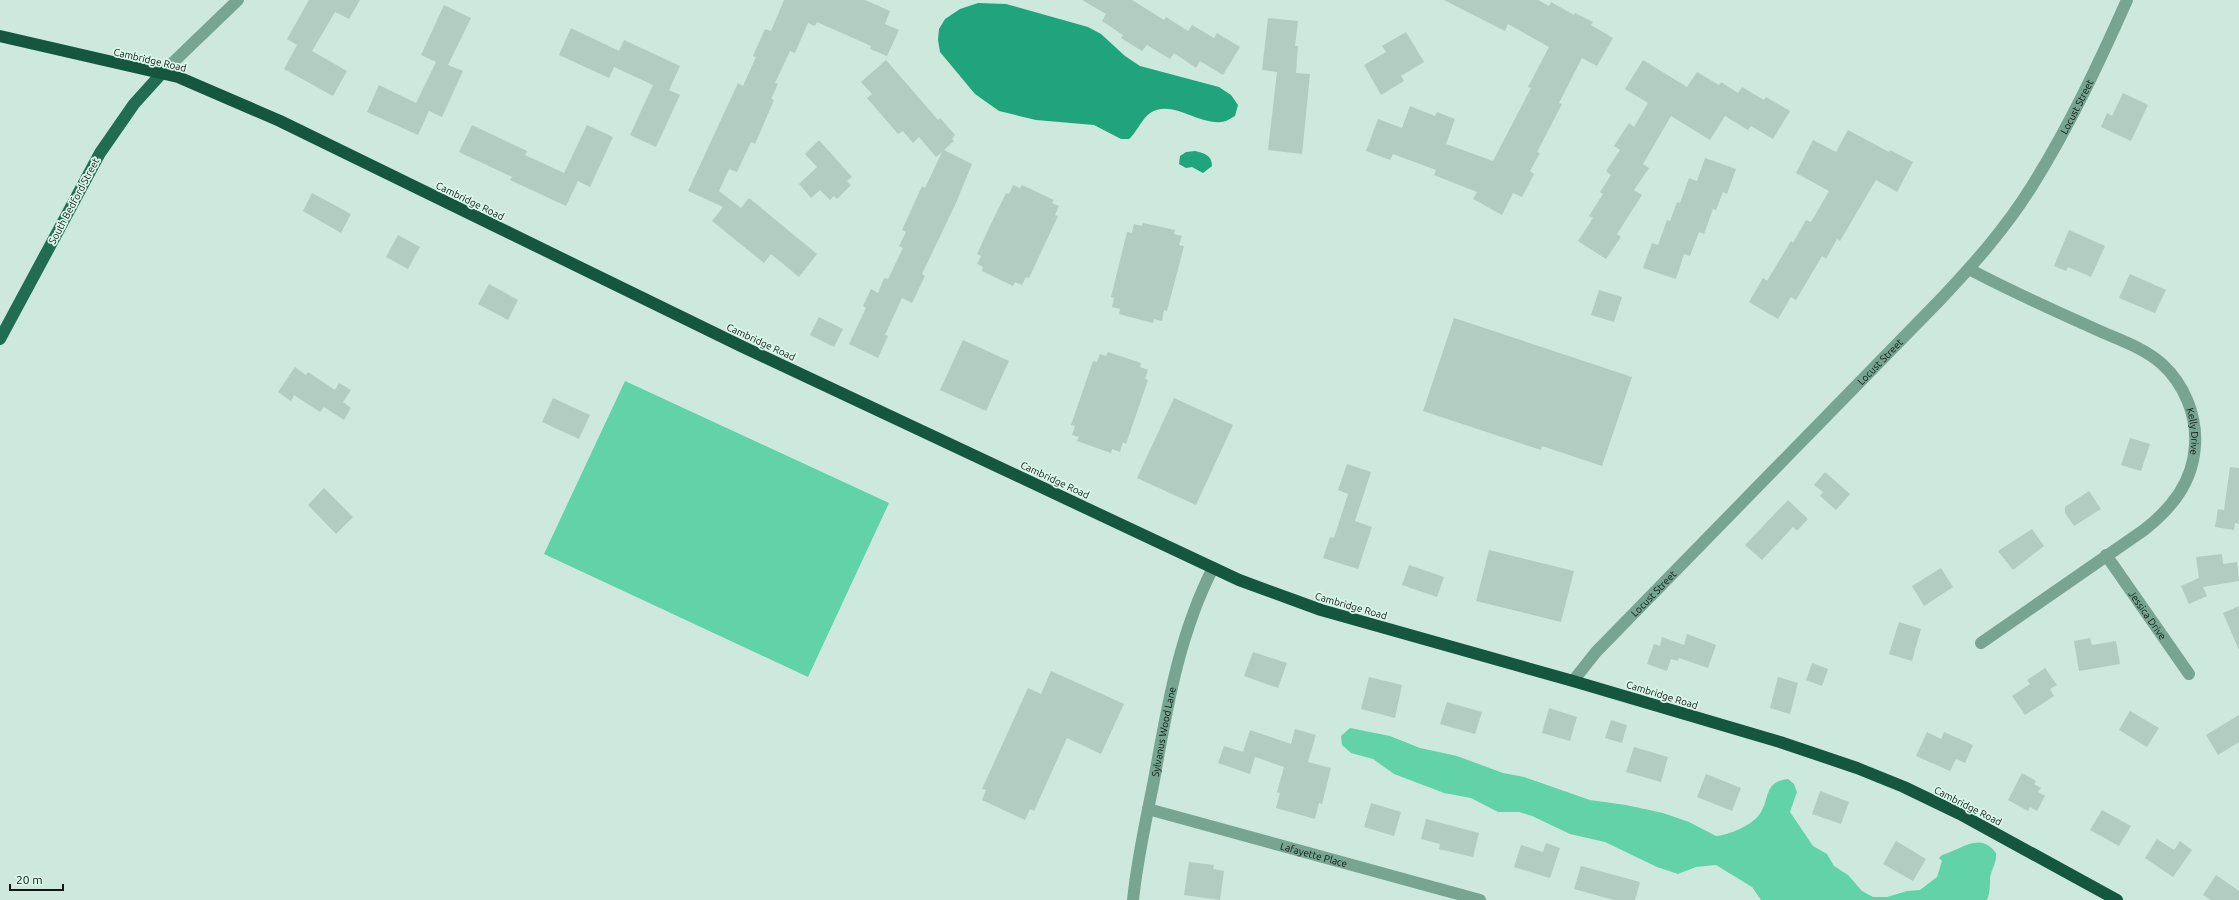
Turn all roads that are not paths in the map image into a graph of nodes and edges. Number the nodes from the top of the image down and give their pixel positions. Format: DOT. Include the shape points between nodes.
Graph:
graph roads {
  1 [pos="238,0"];
  2 [pos="2127,0"];
  3 [pos="0,36"];
  4 [pos="162,73"];
  5 [pos="1969,270"];
  6 [pos="0,339"];
  7 [pos="2106,555"];
  8 [pos="1213,568"];
  9 [pos="1981,643"];
  10 [pos="2189,674"];
  11 [pos="1573,681"];
  12 [pos="1148,809"];
  13 [pos="1133,900"];
  14 [pos="1480,900"];
  15 [pos="2117,900"];
  1 -- 4 [label="street"];
  2 -- 5 [label="street, Locust Street" via="2090,80 2050,155 2016,209"];
  3 -- 4 [label="highway, Cambridge Road"];
  4 -- 6 [label="main road, South Bedford Street" via="134,104 103,148"];
  4 -- 8 [label="highway, Cambridge Road" via="206,88 280,121 742,346"];
  5 -- 7 [label="street, Kelly Drive" via="2150,355 2170,373 2186,397 2193,417 2195,438 2193,463 2187,479 2177,498 2156,521"];
  5 -- 11 [label="street, Locust Street" via="1601,646"];
  7 -- 9 [label="street, Kelly Drive"];
  7 -- 10 [label="street, Jessica Drive"];
  8 -- 11 [label="highway, Cambridge Road" via="1266,591 1321,610"];
  8 -- 12 [label="street, Sylvanus Wood Lane" via="1200,594 1176,670"];
  11 -- 15 [label="highway, Cambridge Road" via="1780,742 1886,780 1960,814"];
  12 -- 13 [label="street, Sylvanus Wood Lane"];
  12 -- 14 [label="street, Lafayette Place"];
}
